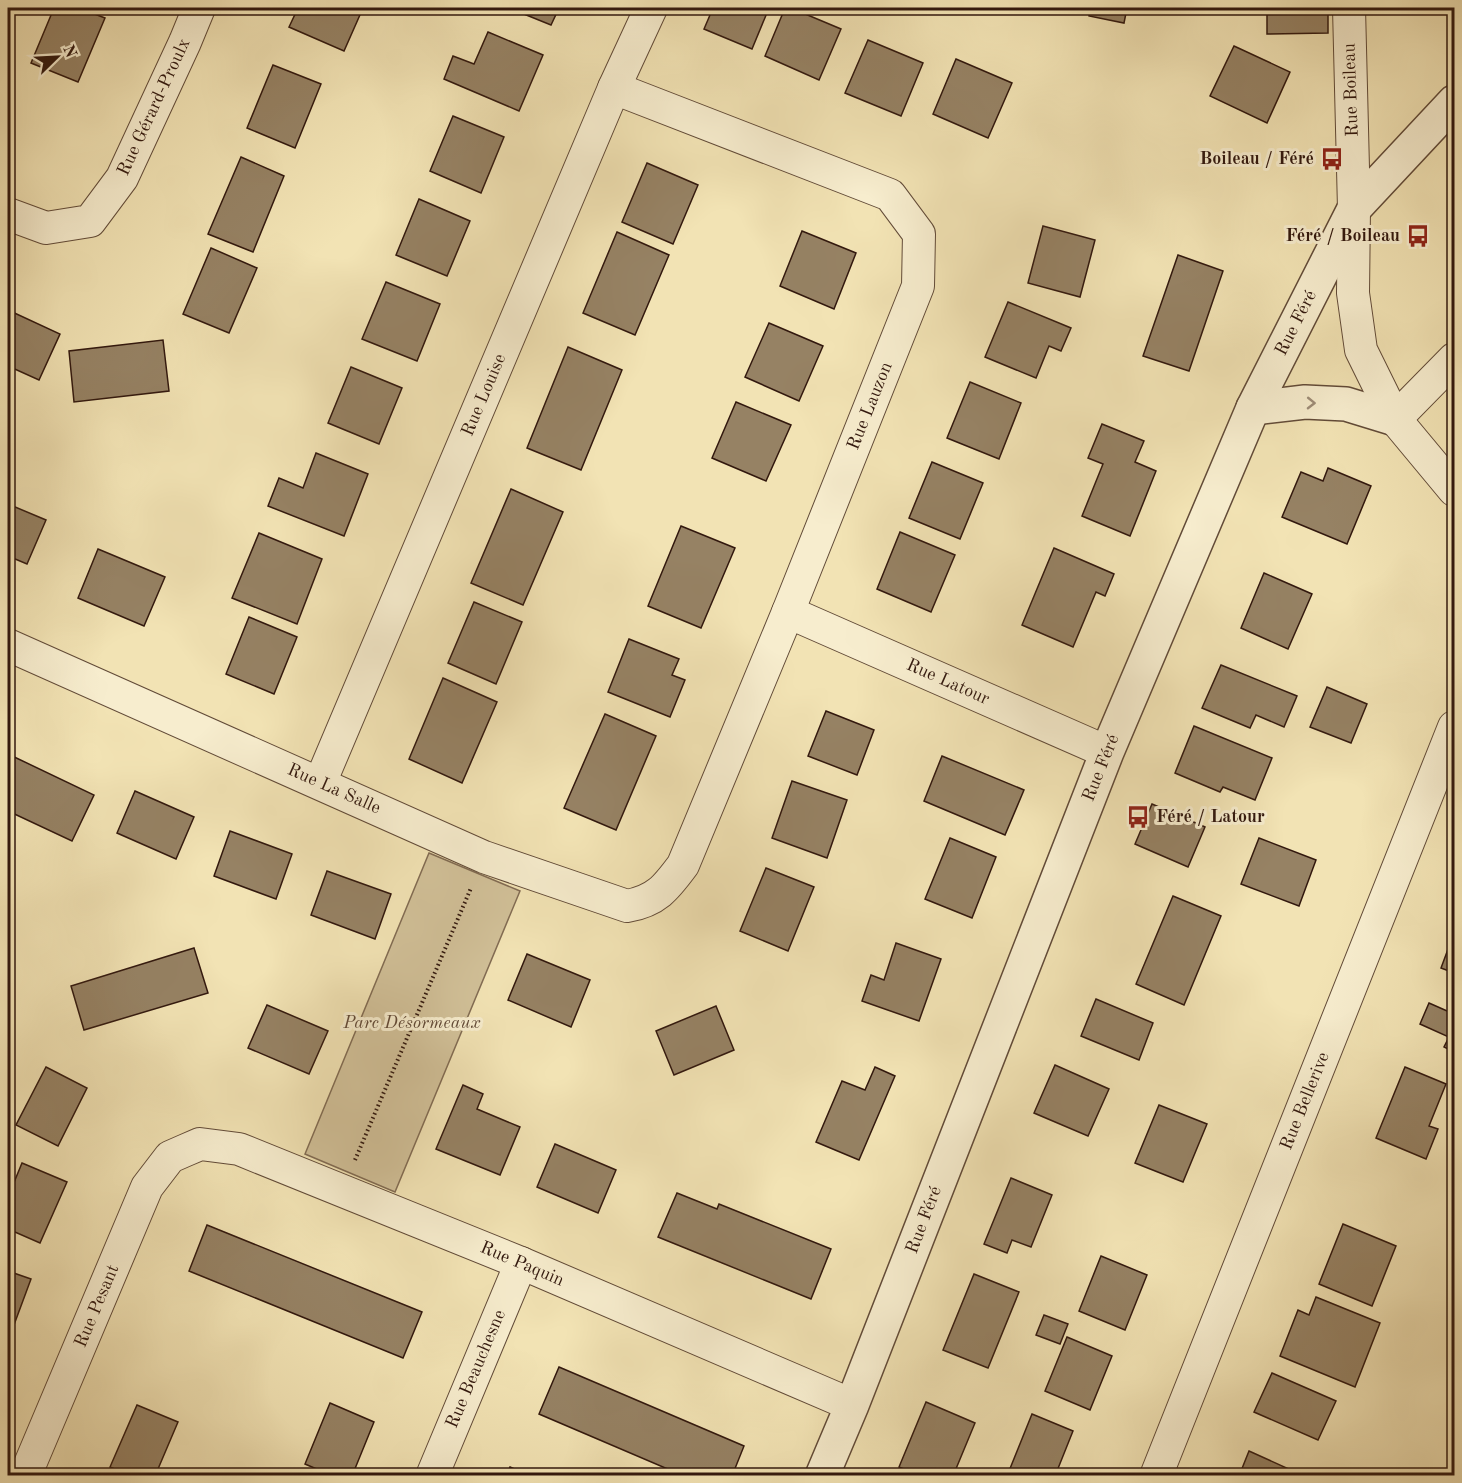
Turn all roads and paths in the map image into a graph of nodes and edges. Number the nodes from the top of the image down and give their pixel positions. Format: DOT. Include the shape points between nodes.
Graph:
graph roads {
  1 [pos="199,8"];
  2 [pos="651,8"];
  3 [pos="1349,8"];
  4 [pos="614,88"];
  5 [pos="1455,102"];
  6 [pos="1354,209"];
  7 [pos="8,214"];
  8 [pos="1455,359"];
  9 [pos="1253,408"];
  10 [pos="1395,418"];
  11 [pos="1455,490"];
  12 [pos="788,612"];
  13 [pos="8,645"];
  14 [pos="1455,727"];
  15 [pos="1107,752"];
  16 [pos="320,783"];
  17 [pos="484,857"];
  18 [pos="665,889"];
  19 [pos="186,1150"];
  20 [pos="342,1190"];
  21 [pos="520,1263"];
  22 [pos="852,1406"];
  23 [pos="26,1476"];
  24 [pos="432,1476"];
  25 [pos="822,1476"];
  26 [pos="1156,1476"];
  1 -- 7 [label="street, Rue Gérard-Proulx" via="122,178 90,221 46,228"];
  2 -- 4 [label="street, Rue Louise"];
  3 -- 6 [label="street, Rue Boileau"];
  4 -- 12 [label="street, Rue Lauzon" via="890,195 919,234 918,286"];
  4 -- 16 [label="street, Rue Louise"];
  5 -- 6 [label="street, Rue Féré"];
  6 -- 9 [label="street, Rue Féré"];
  6 -- 10 [label="street, Rue Boileau" via="1353,293 1361,350"];
  8 -- 10 [label="street"];
  9 -- 10 [label="street, one-way" via="1305,402 1346,404"];
  9 -- 15 [label="street, Rue Féré"];
  10 -- 11 [label="street, Rue Boileau"];
  12 -- 15 [label="street, Rue Latour"];
  12 -- 18 [label="street, Rue Lauzon" via="683,865"];
  13 -- 16 [label="street, Rue La Salle"];
  14 -- 26 [label="street, Rue Bellerive"];
  15 -- 22 [label="street, Rue Féré"];
  16 -- 17 [label="street, Rue La Salle"];
  17 -- 18 [label="street, Rue La Salle" via="627,906 644,903"];
  17 -- 20 [label="path"];
  19 -- 20 [label="street, Rue Paquin" via="200,1144 239,1149"];
  19 -- 23 [label="street, Rue Pesant" via="170,1157 147,1187"];
  20 -- 21 [label="street, Rue Paquin"];
  21 -- 22 [label="street, Rue Paquin"];
  21 -- 24 [label="street, Rue Beauchesne"];
  22 -- 25 [label="street, Rue Féré"];
}
